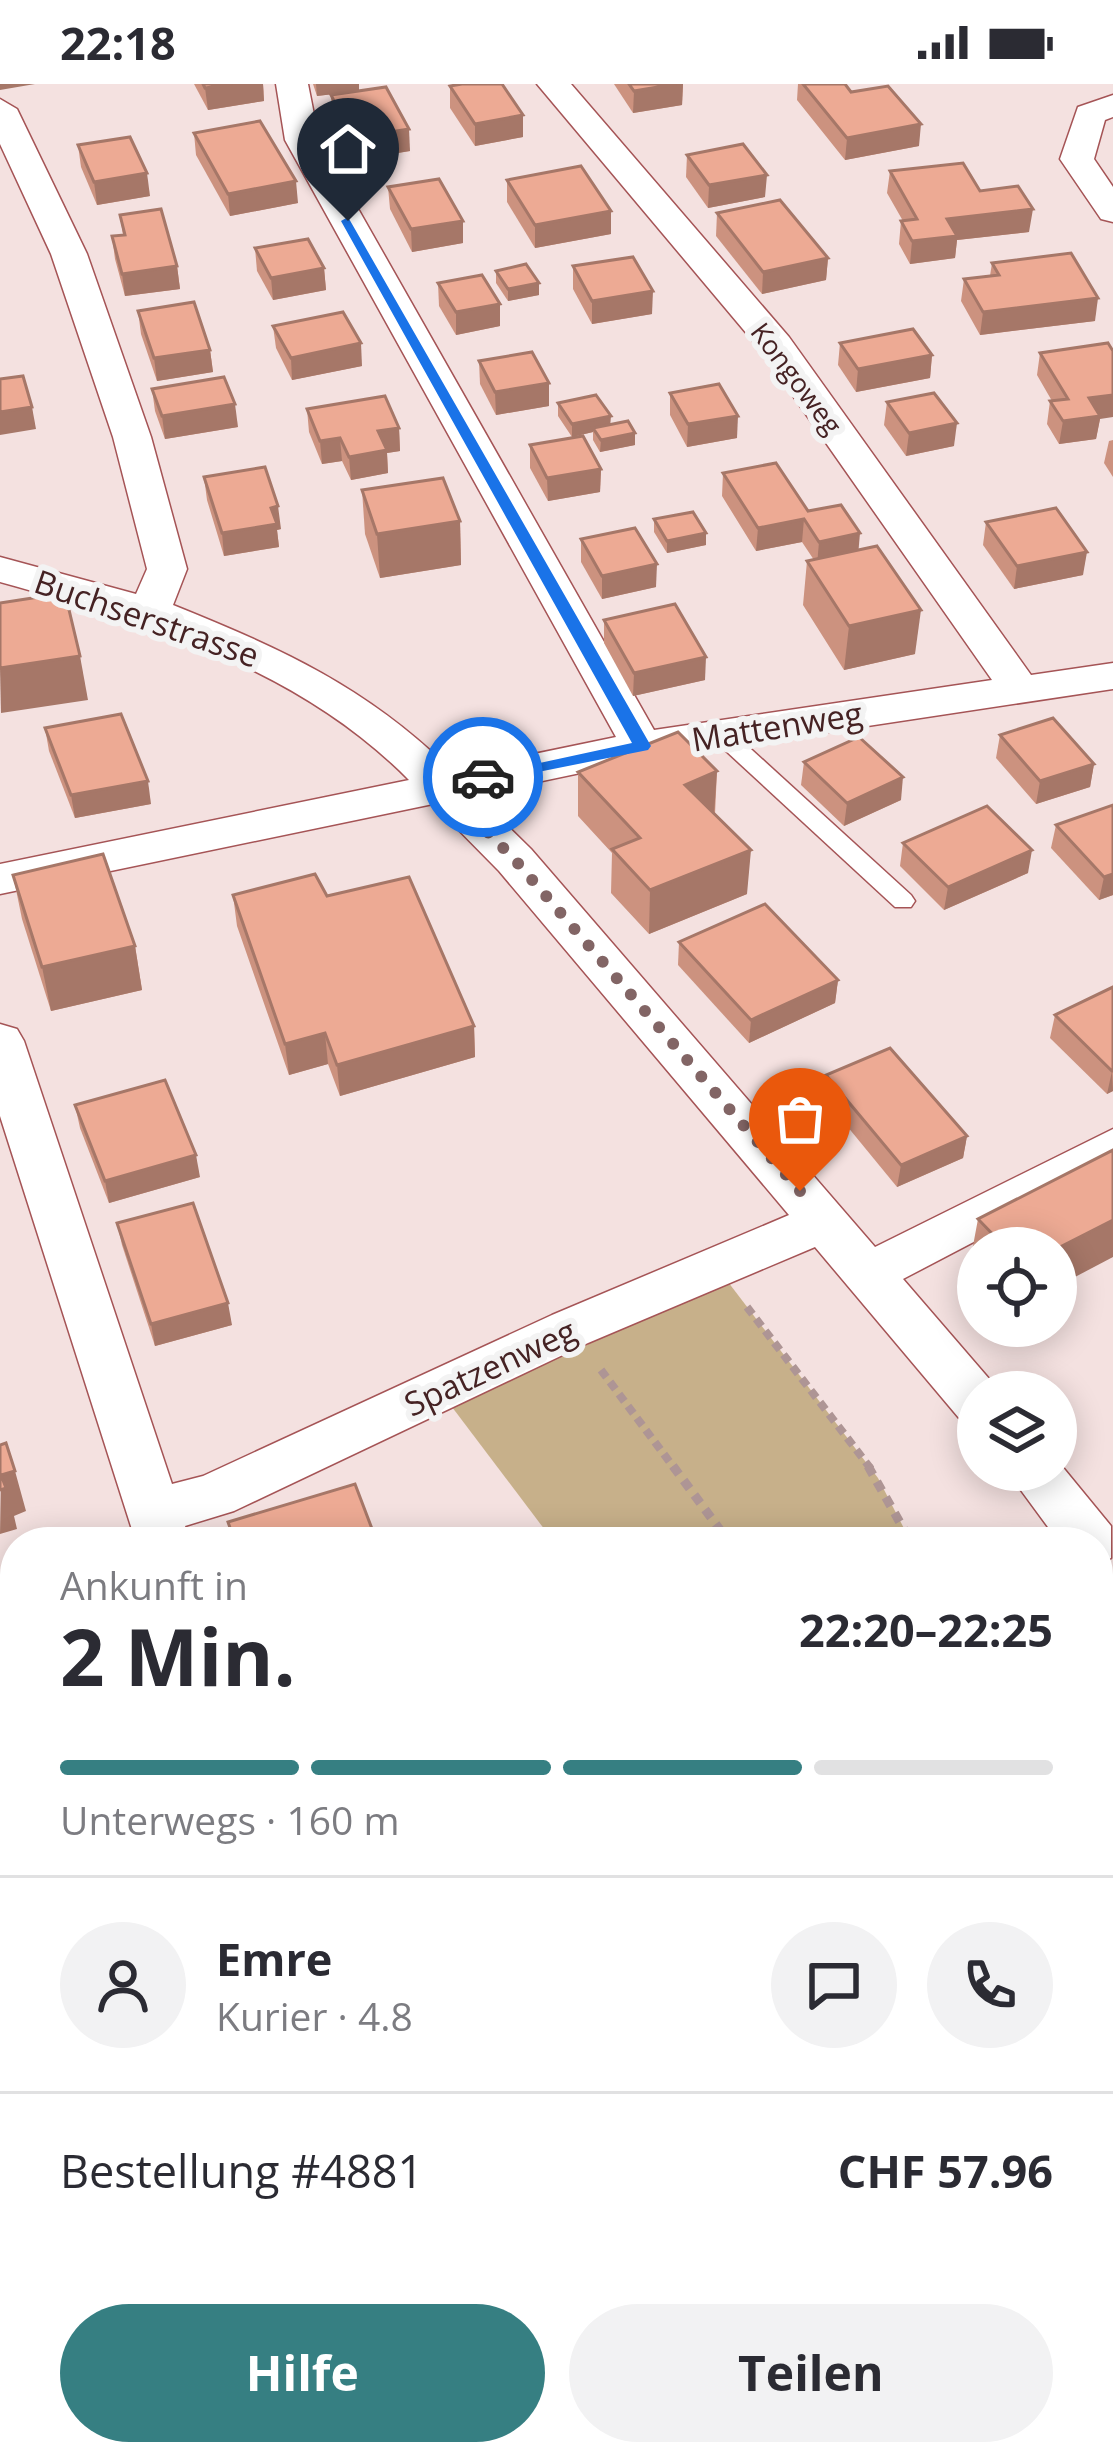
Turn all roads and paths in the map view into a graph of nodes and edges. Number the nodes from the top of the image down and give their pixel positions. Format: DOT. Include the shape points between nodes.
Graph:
graph roads {
  1 [pos="292,84"];
  2 [pos="553,84"];
  3 [pos="1113,105"];
  4 [pos="0,109"];
  5 [pos="1113,212"];
  6 [pos="0,569"];
  7 [pos="150,611"];
  8 [pos="1112,679"];
  9 [pos="1019,688"];
  10 [pos="721,734"];
  11 [pos="643,746"];
  12 [pos="442,785"];
  13 [pos="0,879"];
  14 [pos="904,901"];
  15 [pos="0,1041"];
  16 [pos="1113,1148"];
  17 [pos="826,1221"];
  18 [pos="744,1260"];
  19 [pos="872,1272"];
  20 [pos="570,1329"];
  21 [pos="957,1376"];
  22 [pos="1050,1491"];
  23 [pos="158,1527"];
  24 [pos="718,1527"];
  25 [pos="903,1527"];
  26 [pos="1080,1527"];
  1 -- 11 [label="street" via="302,140"];
  2 -- 9 [label="street, Kongoweg" via="776,346"];
  3 -- 5 [label="street" via="1090,114 1077,159"];
  4 -- 7 [label="street" via="69,254 132,436 167,569"];
  6 -- 7 [label="street, Buchserstrasse"];
  7 -- 12 [label="street, Buchserstrasse" via="279,663 393,738"];
  8 -- 9 [label="street, Mattenweg"];
  9 -- 10 [label="street, Mattenweg"];
  10 -- 11 [label="street, Mattenweg"];
  10 -- 14 [label="lane"];
  11 -- 12 [label="street, Mattenweg"];
  12 -- 13 [label="street, Mattenweg"];
  12 -- 17 [label="street, Buchserstrasse"];
  15 -- 23 [label="street, Spatzenweg"];
  16 -- 19 [label="street"];
  17 -- 18 [label="street, Spatzenweg"];
  17 -- 19 [label="street, Buchserstrasse"];
  18 -- 20 [label="street, Spatzenweg"];
  18 -- 25 [label="path" via="725,1278 878,1478"];
  19 -- 21 [label="street, Buchserstrasse"];
  20 -- 23 [label="street, Spatzenweg"];
  20 -- 24 [label="path"];
  22 -- 26 [label="street"];
}
